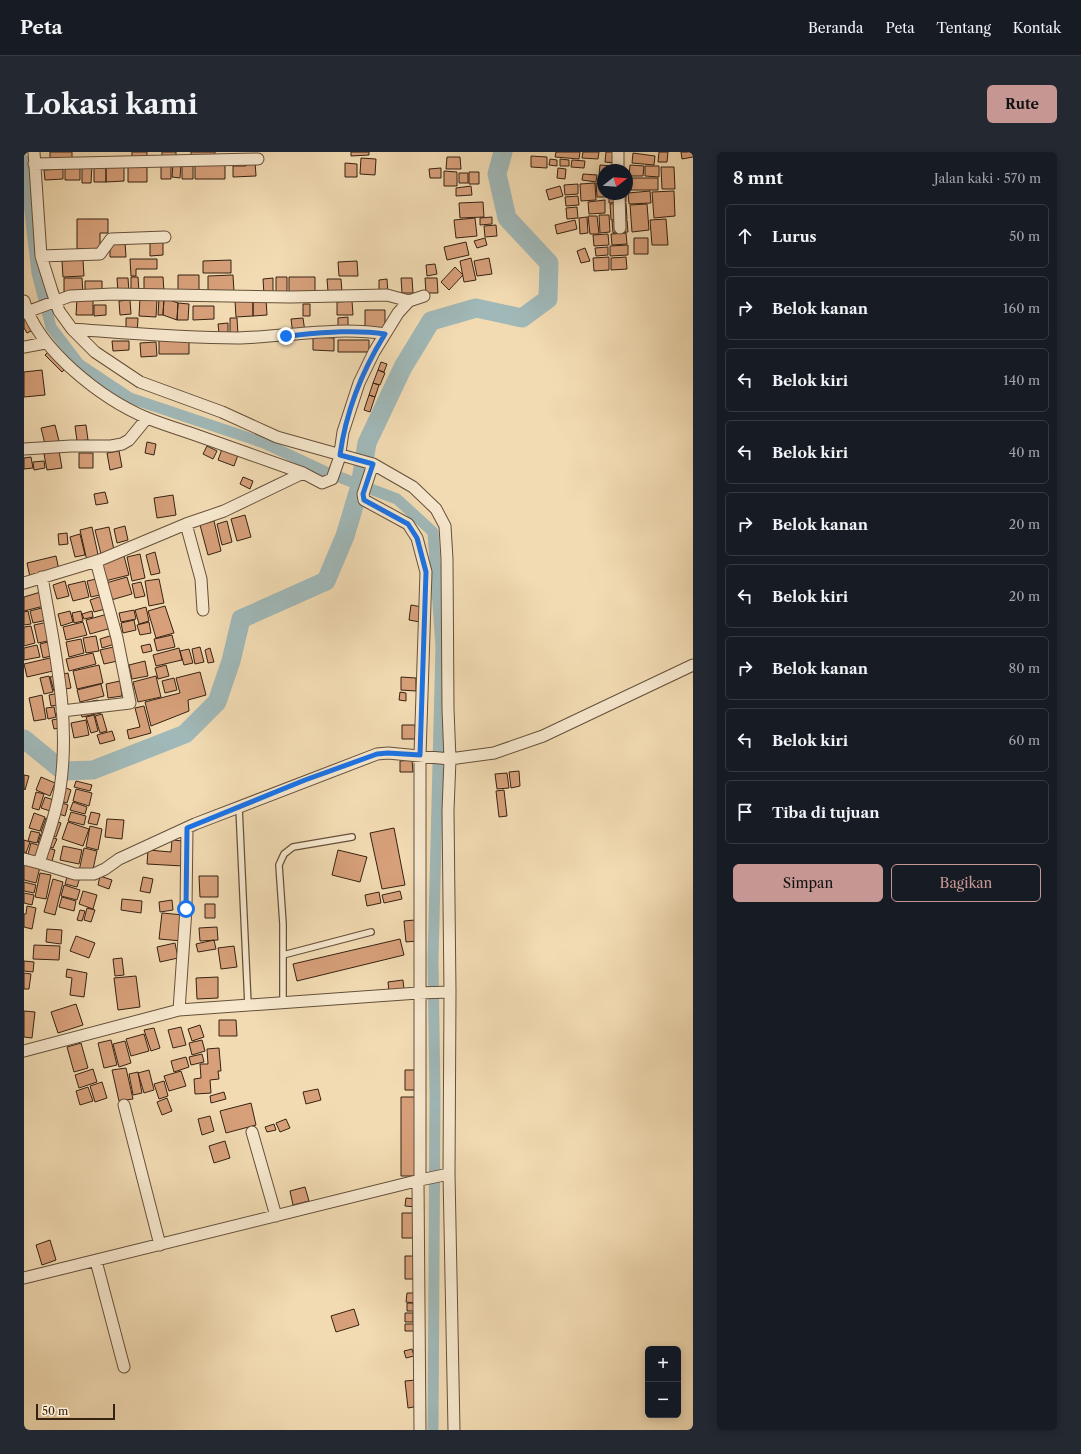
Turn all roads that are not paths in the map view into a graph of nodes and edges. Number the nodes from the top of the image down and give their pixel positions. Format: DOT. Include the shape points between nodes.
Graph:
graph roads {
  1 [pos="34,152"];
  2 [pos="618,152"];
  3 [pos="258,159"];
  4 [pos="34,164"];
  5 [pos="618,164"];
  6 [pos="618,200"];
  7 [pos="620,228"];
  8 [pos="165,237"];
  9 [pos="41,256"];
  10 [pos="424,296"];
  11 [pos="53,301"];
  12 [pos="409,301"];
  13 [pos="26,309"];
  14 [pos="72,329"];
  15 [pos="385,334"];
  16 [pos="45,343"];
  17 [pos="24,347"];
  18 [pos="147,418"];
  19 [pos="24,449"];
  20 [pos="342,457"];
  21 [pos="371,464"];
  22 [pos="303,472"];
  23 [pos="186,524"];
  24 [pos="96,561"];
  25 [pos="42,577"];
  26 [pos="24,583"];
  27 [pos="203,610"];
  28 [pos="693,665"];
  29 [pos="62,710"];
  30 [pos="423,756"];
  31 [pos="448,758"];
  32 [pos="239,807"];
  33 [pos="187,828"];
  34 [pos="352,837"];
  35 [pos="24,859"];
  36 [pos="39,863"];
  37 [pos="371,932"];
  38 [pos="283,955"];
  39 [pos="420,992"];
  40 [pos="448,992"];
  41 [pos="283,1002"];
  42 [pos="248,1005"];
  43 [pos="179,1010"];
  44 [pos="24,1050"];
  45 [pos="124,1105"];
  46 [pos="252,1132"];
  47 [pos="445,1175"];
  48 [pos="420,1180"];
  49 [pos="276,1216"];
  50 [pos="160,1246"];
  51 [pos="96,1261"];
  52 [pos="24,1278"];
  53 [pos="124,1367"];
  54 [pos="420,1430"];
  55 [pos="454,1430"];
  1 -- 4 [label="street"];
  2 -- 5 [label="street"];
  3 -- 4 [label="street"];
  4 -- 9 [label="street"];
  6 -- 7 [label="street"];
  8 -- 9 [label="street" via="111,239 100,254"];
  9 -- 11 [label="street"];
  10 -- 12 [label="street"];
  11 -- 12 [label="street" via="70,296 113,294 291,297 348,294 387,295"];
  11 -- 13 [label="street"];
  11 -- 14 [label="street"];
  12 -- 15 [label="street"];
  13 -- 16 [label="street"];
  14 -- 15 [label="street" via="236,338 326,332"];
  14 -- 20 [label="street" via="95,352 140,382 222,412 277,437"];
  15 -- 20 [label="street" via="359,383 343,432"];
  16 -- 17 [label="street"];
  16 -- 18 [label="street" via="64,363 87,381 121,405"];
  18 -- 19 [label="street" via="129,440 122,444"];
  18 -- 22 [label="street"];
  20 -- 21 [label="street"];
  20 -- 22 [label="street" via="332,479 322,483"];
  21 -- 30 [label="street" via="370,476 363,494 364,500 408,524 417,538 426,572"];
  21 -- 31 [label="street" via="413,487 436,509 445,526"];
  22 -- 23 [label="street" via="224,511"];
  23 -- 24 [label="street"];
  23 -- 27 [label="street" via="201,579"];
  24 -- 25 [label="street"];
  24 -- 29 [label="street" via="117,638 130,703"];
  25 -- 26 [label="street"];
  25 -- 29 [label="street"];
  28 -- 31 [label="street" via="543,736 494,753"];
  29 -- 36 [label="street" via="61,778 51,832"];
  30 -- 31 [label="street"];
  30 -- 32 [label="street" via="377,754"];
  30 -- 39 [label="street"];
  31 -- 40 [label="street"];
  32 -- 33 [label="street"];
  32 -- 42 [label="lane"];
  33 -- 36 [label="street" via="119,859 94,874 75,874"];
  33 -- 43 [label="street" via="186,909"];
  34 -- 38 [label="lane" via="293,847 284,854 279,865"];
  35 -- 36 [label="street"];
  37 -- 38 [label="lane"];
  38 -- 41 [label="lane"];
  39 -- 40 [label="street"];
  39 -- 41 [label="street"];
  39 -- 48 [label="street"];
  40 -- 47 [label="street"];
  41 -- 42 [label="street"];
  42 -- 43 [label="street"];
  43 -- 44 [label="street"];
  45 -- 50 [label="street"];
  46 -- 49 [label="street"];
  47 -- 48 [label="street"];
  47 -- 55 [label="street"];
  48 -- 49 [label="street"];
  48 -- 54 [label="street"];
  49 -- 50 [label="street"];
  50 -- 51 [label="street"];
  51 -- 52 [label="street"];
  51 -- 53 [label="street"];
}
